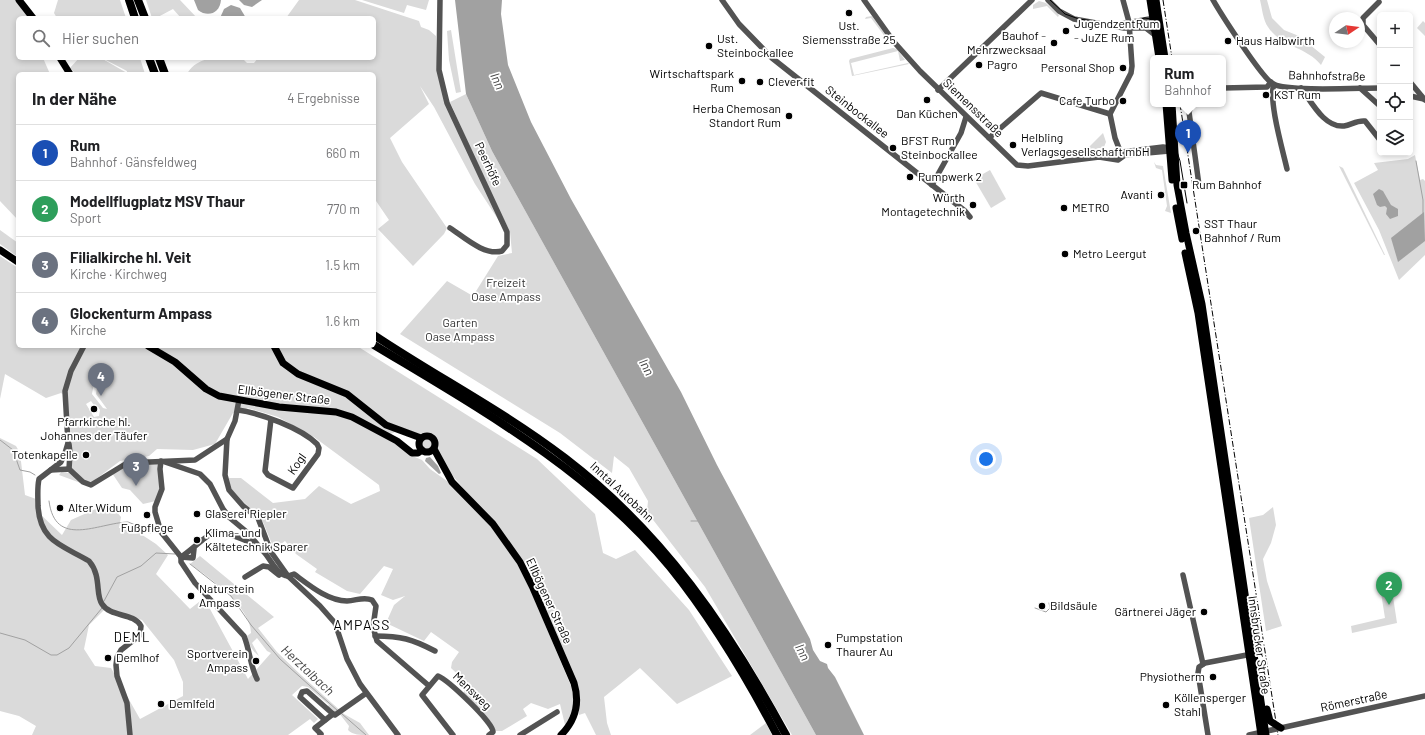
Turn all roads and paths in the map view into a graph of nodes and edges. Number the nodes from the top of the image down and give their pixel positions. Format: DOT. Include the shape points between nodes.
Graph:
graph roads {
  1 [pos="19,0"];
  2 [pos="129,0"];
  3 [pos="138,0"];
  4 [pos="440,0"];
  5 [pos="724,0"];
  6 [pos="864,0"];
  7 [pos="1032,0"];
  8 [pos="1037,0"];
  9 [pos="1123,0"];
  10 [pos="1150,0"];
  11 [pos="1156,0"];
  12 [pos="1213,0"];
  13 [pos="1050,1"];
  14 [pos="1379,2"];
  15 [pos="1028,5"];
  16 [pos="31,16"];
  17 [pos="134,16"];
  18 [pos="144,16"];
  19 [pos="1156,20"];
  20 [pos="1129,25"];
  21 [pos="1156,39"];
  22 [pos="1377,41"];
  23 [pos="1159,55"];
  24 [pos="1164,55"];
  25 [pos="61,60"];
  26 [pos="150,60"];
  27 [pos="160,60"];
  28 [pos="69,72"];
  29 [pos="154,72"];
  30 [pos="164,72"];
  31 [pos="1273,83"];
  32 [pos="1412,84"];
  33 [pos="1226,88"];
  34 [pos="1301,88"];
  35 [pos="1360,88"];
  36 [pos="1377,88"];
  37 [pos="938,90"];
  38 [pos="1413,97"];
  39 [pos="1425,99"];
  40 [pos="1377,103"];
  41 [pos="1166,107"];
  42 [pos="1172,107"];
  43 [pos="1191,107"];
  44 [pos="1110,114"];
  45 [pos="966,117"];
  46 [pos="971,122"];
  47 [pos="960,133"];
  48 [pos="1377,136"];
  49 [pos="988,138"];
  50 [pos="1171,147"];
  51 [pos="1117,153"];
  52 [pos="1287,169"];
  53 [pos="932,185"];
  54 [pos="1199,185"];
  55 [pos="970,217"];
  56 [pos="450,228"];
  57 [pos="0,250"];
  58 [pos="16,261"];
  59 [pos="376,336"];
  60 [pos="376,346"];
  61 [pos="83,348"];
  62 [pos="151,348"];
  63 [pos="275,348"];
  64 [pos="239,400"];
  65 [pos="238,410"];
  66 [pos="270,419"];
  67 [pos="421,438"];
  68 [pos="227,439"];
  69 [pos="68,443"];
  70 [pos="434,449"];
  71 [pos="422,450"];
  72 [pos="161,461"];
  73 [pos="69,469"];
  74 [pos="50,470"];
  75 [pos="612,502"];
  76 [pos="622,512"];
  77 [pos="262,550"];
  78 [pos="181,557"];
  79 [pos="1183,575"];
  80 [pos="286,576"];
  81 [pos="245,577"];
  82 [pos="1250,626"];
  83 [pos="375,636"];
  84 [pos="435,651"];
  85 [pos="1252,654"];
  86 [pos="1203,664"];
  87 [pos="257,679"];
  88 [pos="428,685"];
  89 [pos="366,694"];
  90 [pos="1425,696"];
  91 [pos="337,712"];
  92 [pos="557,712"];
  93 [pos="325,720"];
  94 [pos="1284,727"];
  95 [pos="321,734"];
  96 [pos="559,734"];
  97 [pos="130,735"];
  98 [pos="398,735"];
  99 [pos="453,735"];
  100 [pos="489,735"];
  101 [pos="520,735"];
  102 [pos="777,735"];
  103 [pos="786,735"];
  104 [pos="1208,735"];
  105 [pos="1249,735"];
  106 [pos="1261,735"];
  107 [pos="1266,735"];
  1 -- 16 [label="main road"];
  2 -- 17 [label="highway"];
  3 -- 18 [label="highway"];
  4 -- 56 [label="street, Peerhöfe" via="439,70 447,103 507,232 507,246 502,252 491,252"];
  5 -- 53 [label="street, Steinbockallee" via="739,24 772,58"];
  6 -- 37 [label="street, Siemensstraße" via="894,42"];
  7 -- 15 [label="street"];
  8 -- 15 [label="street"];
  9 -- 20 [label="street"];
  10 -- 19 [label="main road"];
  11 -- 19 [label="main road"];
  12 -- 31 [label="street" via="1232,30"];
  13 -- 20 [label="street" via="1070,18 1112,25"];
  14 -- 22 [label="street" via="1362,22"];
  15 -- 37 [label="street"];
  19 -- 20 [label="street"];
  19 -- 21 [label="main road"];
  19 -- 24 [label="main road"];
  20 -- 21 [label="street" via="1149,29"];
  20 -- 44 [label="street" via="1131,73"];
  21 -- 23 [label="main road"];
  25 -- 28 [label="main road"];
  26 -- 29 [label="highway"];
  27 -- 30 [label="highway"];
  31 -- 33 [label="street, Bahnhofstraße" via="1267,87"];
  31 -- 34 [label="street, Bahnhofstraße"];
  31 -- 52 [label="street" via="1274,104"];
  32 -- 39 [label="street"];
  34 -- 35 [label="street, Bahnhofstraße"];
  34 -- 48 [label="street" via="1327,121 1344,126 1365,121"];
  35 -- 36 [label="street, Bahnhofstraße"];
  35 -- 40 [label="street"];
  37 -- 45 [label="street, Siemensstraße"];
  38 -- 39 [label="street"];
  41 -- 50 [label="main road"];
  42 -- 50 [label="main road"];
  43 -- 54 [label="street" via="1189,112"];
  44 -- 49 [label="street" via="1041,94"];
  44 -- 51 [label="street"];
  45 -- 46 [label="street, Siemensstraße"];
  45 -- 47 [label="street"];
  46 -- 47 [label="street"];
  46 -- 49 [label="street, Siemensstraße"];
  47 -- 53 [label="street"];
  49 -- 51 [label="street, Siemensstraße" via="1013,162 1022,166"];
  50 -- 51 [label="street, Siemensstraße"];
  50 -- 82 [label="main road" via="1202,304"];
  50 -- 85 [label="main road, Innsbrucker Straße" via="1175,199 1196,300 1234,559"];
  53 -- 55 [label="street, Steinbockallee"];
  57 -- 58 [label="main road"];
  59 -- 75 [label="highway, Inntal Autobahn" via="531,434 578,468"];
  60 -- 75 [label="highway, Inntal Autobahn" via="507,426"];
  61 -- 69 [label="street" via="65,391"];
  62 -- 64 [label="main road, Ellbögener Straße" via="175,362 209,391"];
  63 -- 67 [label="main road" via="283,363 298,374 347,394 386,425"];
  64 -- 65 [label="street"];
  64 -- 71 [label="main road, Ellbögener Straße" via="336,412 352,417 397,440 412,453"];
  65 -- 66 [label="street, Kogl" via="249,411"];
  65 -- 68 [label="street" via="236,421"];
  66 -- 66 [label="street, Kogl" via="306,436 318,446 318,454 293,488 265,471"];
  67 -- 70 [label="main road" via="428,435 433,438 436,443"];
  67 -- 71 [label="main road" via="419,445"];
  68 -- 72 [label="street" via="195,460"];
  68 -- 80 [label="street" via="225,475 230,490 243,506 258,518 271,552"];
  69 -- 73 [label="street"];
  69 -- 74 [label="street" via="61,462"];
  70 -- 71 [label="main road" via="428,452"];
  70 -- 96 [label="main road, Ellbögener Straße" via="452,482 493,524 508,544 536,595 577,694 574,718"];
  72 -- 73 [label="street" via="127,462 91,485 83,482"];
  72 -- 77 [label="street" via="200,474 210,484 223,510"];
  72 -- 78 [label="street" via="163,486 155,510 161,532"];
  73 -- 74 [label="street"];
  74 -- 97 [label="street" via="41,476 38,485 42,528 48,537 92,564 103,606 134,619 142,628 138,637 122,648 117,656 116,670 129,713"];
  75 -- 76 [label="highway, Inntal Autobahn"];
  76 -- 102 [label="highway, Inntal Autobahn" via="700,606 739,666"];
  76 -- 103 [label="highway, Inntal Autobahn" via="669,556 712,612"];
  77 -- 78 [label="street" via="231,535 216,532"];
  77 -- 80 [label="street"];
  78 -- 87 [label="street" via="181,562 195,583 244,636 250,664"];
  79 -- 86 [label="street"];
  80 -- 81 [label="street" via="280,576 265,566"];
  80 -- 83 [label="street" via="295,575 307,585 336,599 372,600 376,606 373,624"];
  80 -- 89 [label="street" via="335,623 350,666"];
  82 -- 85 [label="main road"];
  82 -- 94 [label="main road" via="1268,717 1274,725"];
  83 -- 84 [label="street" via="415,640"];
  83 -- 88 [label="street" via="379,643"];
  85 -- 86 [label="street"];
  85 -- 106 [label="main road, Innsbrucker Straße"];
  85 -- 107 [label="main road"];
  86 -- 104 [label="street" via="1198,673"];
  88 -- 99 [label="street" via="423,692 424,698"];
  88 -- 100 [label="street, Mensweg" via="440,676 491,725 493,731"];
  89 -- 91 [label="street"];
  89 -- 98 [label="street"];
  90 -- 94 [label="street, Römerstraße"];
  91 -- 93 [label="street"];
  91 -- 93 [label="street" via="308,691 302,692 300,697"];
  92 -- 101 [label="street"];
  93 -- 95 [label="street" via="315,728"];
  94 -- 105 [label="street, Römerstraße"];
}
